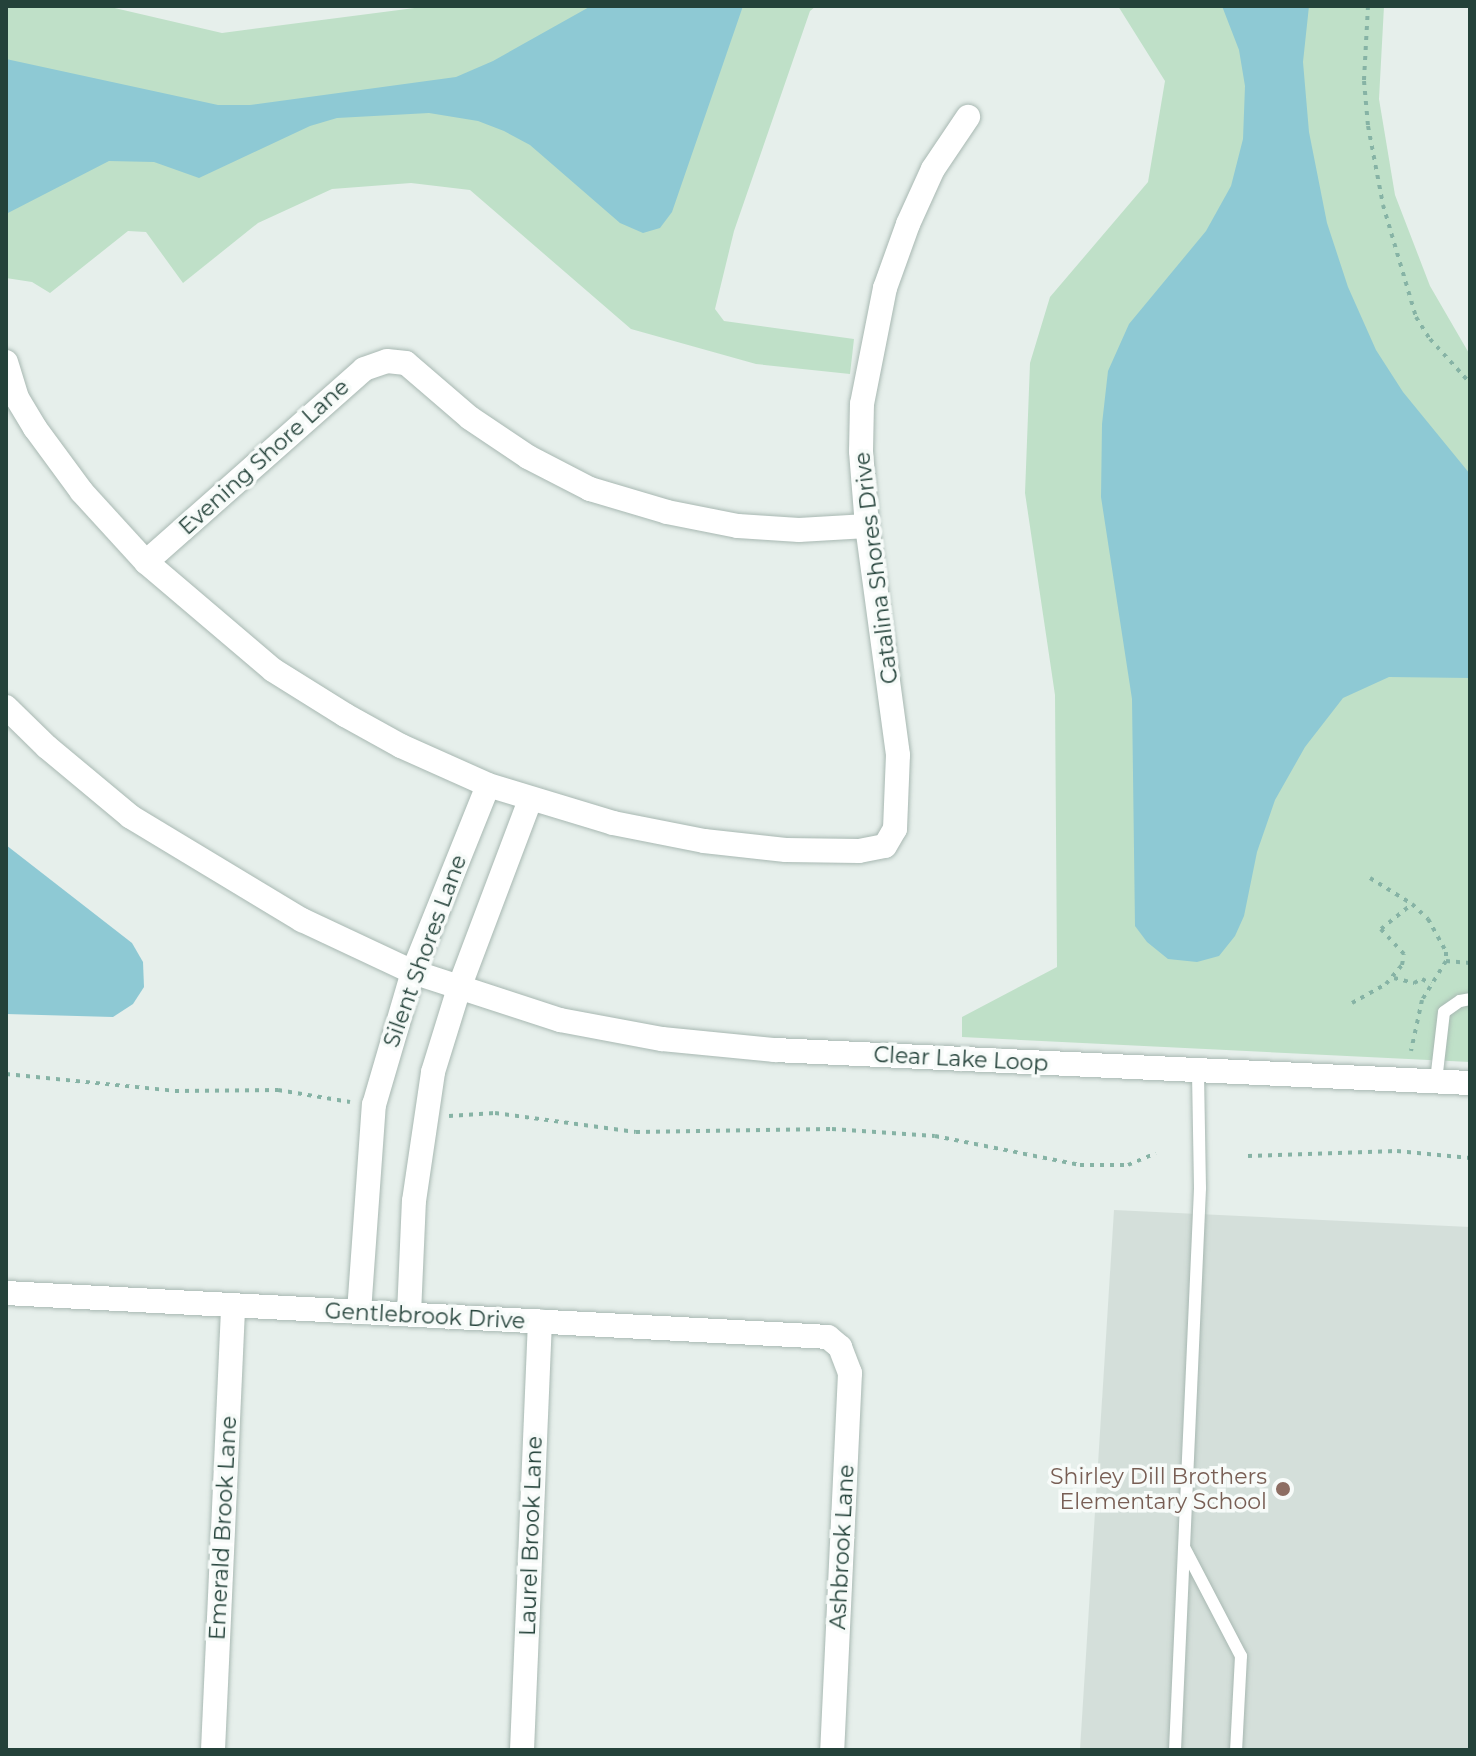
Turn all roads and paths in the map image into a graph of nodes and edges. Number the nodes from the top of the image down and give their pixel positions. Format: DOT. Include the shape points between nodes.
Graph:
graph roads {
  1 [pos="1368,6"];
  2 [pos="968,117"];
  3 [pos="6,362"];
  4 [pos="1470,383"];
  5 [pos="867,526"];
  6 [pos="146,562"];
  7 [pos="6,707"];
  8 [pos="488,785"];
  9 [pos="530,800"];
  10 [pos="1370,878"];
  11 [pos="1412,904"];
  12 [pos="1446,961"];
  13 [pos="1470,963"];
  14 [pos="413,972"];
  15 [pos="1394,978"];
  16 [pos="1431,984"];
  17 [pos="459,988"];
  18 [pos="1470,999"];
  19 [pos="1352,1003"];
  20 [pos="1411,1051"];
  21 [pos="1198,1071"];
  22 [pos="6,1074"];
  23 [pos="1436,1081"];
  24 [pos="1470,1083"];
  25 [pos="356,1103"];
  26 [pos="455,1117"];
  27 [pos="1156,1153"];
  28 [pos="1248,1156"];
  29 [pos="1470,1158"];
  30 [pos="6,1293"];
  31 [pos="233,1307"];
  32 [pos="359,1312"];
  33 [pos="409,1314"];
  34 [pos="540,1321"];
  35 [pos="840,1347"];
  36 [pos="1184,1546"];
  37 [pos="213,1750"];
  38 [pos="522,1750"];
  39 [pos="832,1750"];
  40 [pos="1175,1750"];
  41 [pos="1236,1750"];
  1 -- 4 [label="path" via="1364,81 1383,205 1416,317"];
  2 -- 5 [label="street, Catalina Shores Drive" via="933,169 881,303 862,404"];
  3 -- 6 [label="street" via="17,398 35,428 82,492"];
  5 -- 6 [label="street, Evening Shore Lane" via="738,526 590,489 528,457 470,418 406,363 387,361 364,369"];
  5 -- 9 [label="street, Catalina Shores Drive" via="898,755 895,829 885,846 786,850 704,841"];
  6 -- 8 [label="street" via="273,670 401,746"];
  7 -- 14 [label="street, Clear Lake Loop" via="131,817 302,920"];
  8 -- 9 [label="street"];
  8 -- 14 [label="street, Silent Shores Lane"];
  9 -- 17 [label="street, Silent Shores Lane"];
  10 -- 11 [label="path"];
  11 -- 12 [label="path" via="1440,936"];
  11 -- 15 [label="path" via="1381,929 1404,954"];
  12 -- 13 [label="path"];
  12 -- 16 [label="path"];
  14 -- 17 [label="street, Clear Lake Loop"];
  14 -- 32 [label="street, Silent Shores Lane" via="374,1105"];
  15 -- 16 [label="path"];
  15 -- 19 [label="path"];
  16 -- 20 [label="path" via="1415,1021"];
  17 -- 21 [label="street, Clear Lake Loop" via="560,1020 662,1039 775,1050"];
  17 -- 33 [label="street, Silent Shores Lane" via="433,1072 414,1201"];
  18 -- 23 [label="lane" via="1444,1012"];
  21 -- 23 [label="street, Clear Lake Loop"];
  21 -- 36 [label="lane" via="1200,1176"];
  22 -- 25 [label="path" via="175,1091 278,1090"];
  23 -- 24 [label="street, Clear Lake Loop"];
  26 -- 27 [label="path" via="495,1113 636,1132 832,1129 935,1136 1080,1165 1128,1165"];
  28 -- 29 [label="path" via="1397,1151"];
  30 -- 31 [label="street, Gentlebrook Drive"];
  31 -- 32 [label="street, Gentlebrook Drive"];
  31 -- 37 [label="street, Emerald Brook Lane"];
  32 -- 33 [label="street, Gentlebrook Drive"];
  33 -- 34 [label="street, Gentlebrook Drive"];
  34 -- 35 [label="street, Gentlebrook Drive" via="805,1334 828,1337"];
  34 -- 38 [label="street, Laurel Brook Lane"];
  35 -- 39 [label="street, Ashbrook Lane" via="850,1373"];
  36 -- 40 [label="lane"];
  36 -- 41 [label="lane" via="1241,1656"];
}
